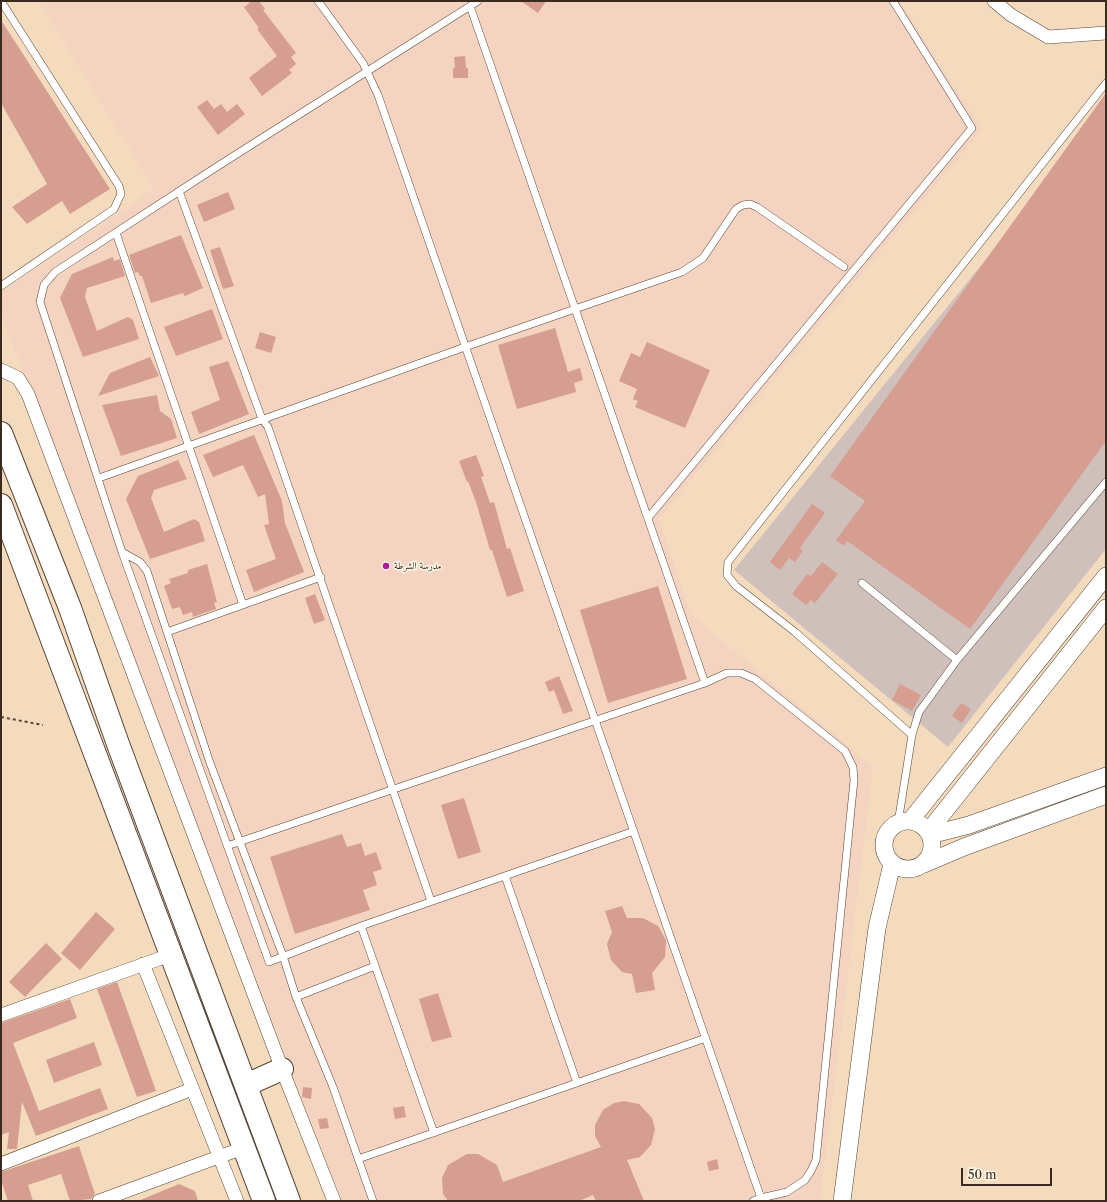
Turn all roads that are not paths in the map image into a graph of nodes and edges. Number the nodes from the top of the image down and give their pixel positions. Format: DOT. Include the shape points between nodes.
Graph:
graph roads {
  1 [pos="1,1"];
  2 [pos="318,1"];
  3 [pos="478,1"];
  4 [pos="893,1"];
  5 [pos="994,1"];
  6 [pos="470,6"];
  7 [pos="1106,33"];
  8 [pos="367,73"];
  9 [pos="1106,83"];
  10 [pos="179,192"];
  11 [pos="116,233"];
  12 [pos="844,267"];
  13 [pos="1,286"];
  14 [pos="575,309"];
  15 [pos="465,347"];
  16 [pos="1,370"];
  17 [pos="262,420"];
  18 [pos="1,433"];
  19 [pos="189,446"];
  20 [pos="99,478"];
  21 [pos="1106,482"];
  22 [pos="1,505"];
  23 [pos="648,518"];
  24 [pos="122,552"];
  25 [pos="1106,576"];
  26 [pos="321,577"];
  27 [pos="862,583"];
  28 [pos="243,605"];
  29 [pos="1106,608"];
  30 [pos="167,632"];
  31 [pos="957,660"];
  32 [pos="705,683"];
  33 [pos="595,721"];
  34 [pos="912,735"];
  35 [pos="1106,776"];
  36 [pos="392,790"];
  37 [pos="1106,795"];
  38 [pos="904,822"];
  39 [pos="634,831"];
  40 [pos="929,834"];
  41 [pos="240,842"];
  42 [pos="228,846"];
  43 [pos="892,864"];
  44 [pos="924,864"];
  45 [pos="505,876"];
  46 [pos="431,901"];
  47 [pos="361,926"];
  48 [pos="170,955"];
  49 [pos="283,956"];
  50 [pos="143,964"];
  51 [pos="375,966"];
  52 [pos="296,997"];
  53 [pos="1,1015"];
  54 [pos="706,1038"];
  55 [pos="282,1069"];
  56 [pos="577,1083"];
  57 [pos="246,1085"];
  58 [pos="192,1089"];
  59 [pos="434,1133"];
  60 [pos="243,1148"];
  61 [pos="219,1156"];
  62 [pos="358,1159"];
  63 [pos="1,1164"];
  64 [pos="761,1198"];
  65 [pos="99,1201"];
  66 [pos="237,1201"];
  67 [pos="264,1201"];
  68 [pos="289,1201"];
  69 [pos="334,1201"];
  70 [pos="372,1201"];
  71 [pos="753,1201"];
  72 [pos="842,1201"];
  1 -- 13 [label="lane" via="119,186 121,194 114,209"];
  2 -- 8 [label="lane"];
  3 -- 6 [label="lane"];
  4 -- 23 [label="lane" via="972,128"];
  5 -- 7 [label="street" via="1011,15 1048,37"];
  6 -- 8 [label="lane"];
  6 -- 14 [label="lane"];
  8 -- 10 [label="lane"];
  8 -- 15 [label="lane" via="378,95"];
  9 -- 34 [label="lane" via="728,562 727,575 736,586 795,632"];
  10 -- 11 [label="lane"];
  10 -- 17 [label="lane"];
  11 -- 19 [label="lane"];
  11 -- 20 [label="lane" via="55,272 44,285 40,302"];
  12 -- 14 [label="lane" via="750,204 736,209 703,258 694,265 661,280"];
  14 -- 15 [label="lane"];
  14 -- 23 [label="lane"];
  15 -- 17 [label="lane"];
  15 -- 33 [label="lane"];
  16 -- 55 [label="street" via="18,378 28,394"];
  17 -- 19 [label="lane"];
  17 -- 26 [label="lane" via="268,427"];
  18 -- 57 [label="highway" via="70,608 118,744"];
  19 -- 20 [label="lane"];
  19 -- 28 [label="lane"];
  20 -- 24 [label="lane"];
  21 -- 31 [label="lane"];
  22 -- 48 [label="highway"];
  23 -- 32 [label="lane"];
  24 -- 30 [label="lane" via="140,562 147,571"];
  24 -- 42 [label="lane"];
  25 -- 38 [label="street"];
  26 -- 28 [label="lane"];
  26 -- 36 [label="lane"];
  27 -- 31 [label="lane"];
  28 -- 30 [label="lane"];
  29 -- 40 [label="street"];
  30 -- 41 [label="lane" via="210,763"];
  31 -- 34 [label="lane" via="919,712"];
  32 -- 33 [label="lane"];
  32 -- 64 [label="lane" via="727,673 741,673 755,679 845,751 854,780 816,1160 805,1180 787,1192"];
  33 -- 36 [label="lane"];
  33 -- 39 [label="lane"];
  34 -- 38 [label="lane"];
  35 -- 40 [label="street" via="969,825"];
  36 -- 41 [label="lane"];
  36 -- 46 [label="lane"];
  37 -- 44 [label="street"];
  38 -- 40 [label="street" via="918,823"];
  38 -- 43 [label="street" via="887,832 885,852"];
  39 -- 45 [label="lane"];
  39 -- 54 [label="lane"];
  40 -- 44 [label="street" via="931,852"];
  41 -- 42 [label="lane"];
  41 -- 49 [label="lane"];
  42 -- 49 [label="lane" via="269,962"];
  43 -- 44 [label="street" via="909,870"];
  43 -- 72 [label="street" via="877,928"];
  45 -- 46 [label="lane"];
  45 -- 56 [label="lane"];
  46 -- 47 [label="lane"];
  47 -- 49 [label="lane"];
  47 -- 51 [label="lane"];
  48 -- 50 [label="street"];
  48 -- 60 [label="highway"];
  49 -- 52 [label="lane"];
  50 -- 53 [label="street"];
  50 -- 58 [label="street"];
  51 -- 52 [label="lane"];
  51 -- 59 [label="lane"];
  52 -- 62 [label="lane" via="333,1087"];
  54 -- 56 [label="lane"];
  54 -- 64 [label="lane"];
  55 -- 57 [label="highway"];
  55 -- 69 [label="street"];
  56 -- 59 [label="lane"];
  57 -- 68 [label="highway"];
  58 -- 61 [label="street"];
  58 -- 63 [label="street"];
  59 -- 62 [label="lane"];
  60 -- 61 [label="street"];
  60 -- 67 [label="highway"];
  61 -- 65 [label="street"];
  61 -- 66 [label="street"];
  62 -- 70 [label="lane"];
  64 -- 71 [label="lane"];
}
